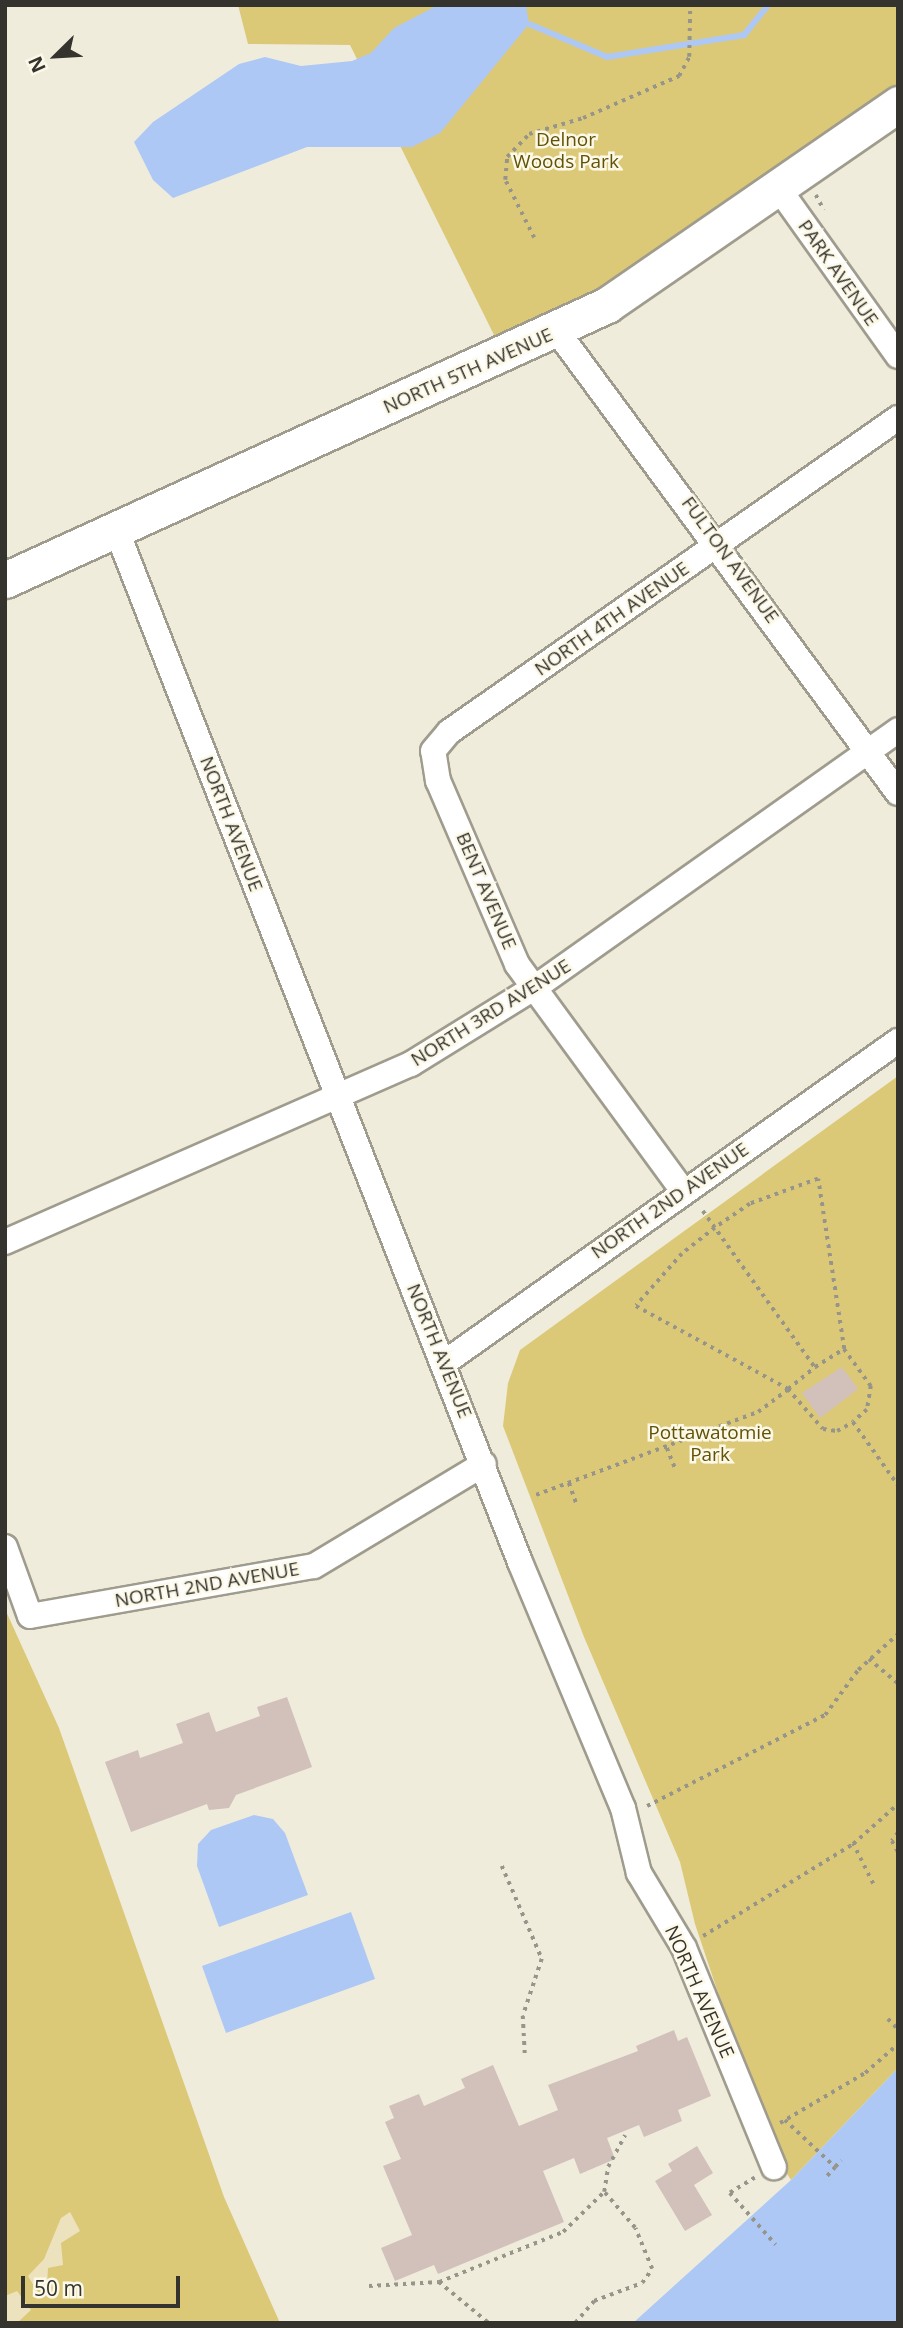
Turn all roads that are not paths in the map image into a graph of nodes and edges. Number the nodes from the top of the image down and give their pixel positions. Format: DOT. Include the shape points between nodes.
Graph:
graph roads {
  1 [pos="898,104"];
  2 [pos="779,189"];
  3 [pos="557,331"];
  4 [pos="898,356"];
  5 [pos="898,418"];
  6 [pos="116,529"];
  7 [pos="719,544"];
  8 [pos="5,580"];
  9 [pos="898,730"];
  10 [pos="433,751"];
  11 [pos="868,751"];
  12 [pos="898,793"];
  13 [pos="537,986"];
  14 [pos="898,1041"];
  15 [pos="335,1094"];
  16 [pos="683,1191"];
  17 [pos="5,1242"];
  18 [pos="444,1363"];
  19 [pos="484,1464"];
  20 [pos="5,1547"];
  21 [pos="774,2167"];
  1 -- 2 [label="main road, NORTH 5TH AVENUE"];
  2 -- 3 [label="main road, NORTH 5TH AVENUE" via="648,281"];
  2 -- 4 [label="street, PARK AVENUE"];
  3 -- 6 [label="main road, NORTH 5TH AVENUE"];
  3 -- 7 [label="street, FULTON AVENUE"];
  5 -- 7 [label="street, NORTH 4TH AVENUE"];
  6 -- 8 [label="main road, NORTH 5TH AVENUE"];
  6 -- 15 [label="street, NORTH AVENUE"];
  7 -- 10 [label="street, NORTH 4TH AVENUE" via="449,732"];
  7 -- 11 [label="street, FULTON AVENUE"];
  9 -- 11 [label="street, NORTH 3RD AVENUE"];
  10 -- 13 [label="street, BENT AVENUE" via="438,781 517,964"];
  11 -- 12 [label="street, FULTON AVENUE"];
  11 -- 13 [label="street, NORTH 3RD AVENUE"];
  13 -- 15 [label="street, NORTH 3RD AVENUE" via="411,1065"];
  13 -- 16 [label="street, BENT AVENUE"];
  14 -- 16 [label="street, NORTH 2ND AVENUE"];
  15 -- 17 [label="street, NORTH 3RD AVENUE"];
  15 -- 18 [label="street, NORTH AVENUE"];
  16 -- 18 [label="street, NORTH 2ND AVENUE"];
  18 -- 19 [label="street, NORTH AVENUE"];
  19 -- 20 [label="street, NORTH 2ND AVENUE" via="314,1566 30,1616"];
  19 -- 21 [label="street, NORTH AVENUE" via="623,1808 639,1873 684,1948"];
}
